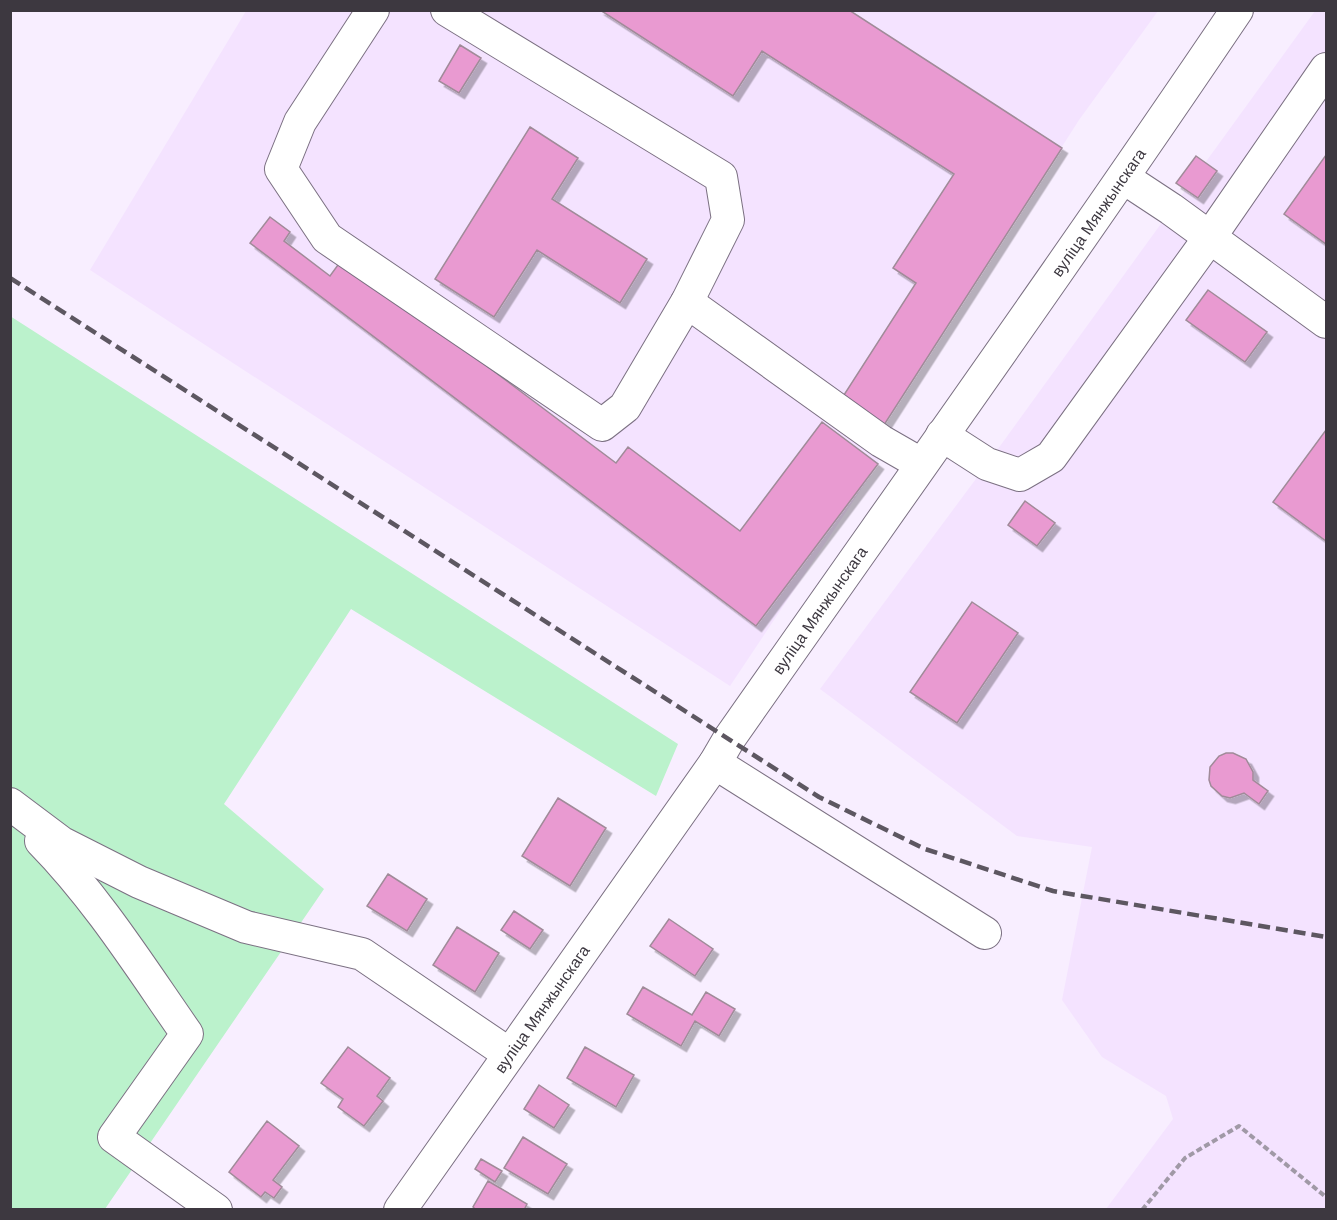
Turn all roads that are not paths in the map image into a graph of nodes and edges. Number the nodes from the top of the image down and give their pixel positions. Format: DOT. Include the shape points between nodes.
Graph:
graph roads {
  1 [pos="373,10"];
  2 [pos="447,10"];
  3 [pos="1237,10"];
  4 [pos="1326,69"];
  5 [pos="1124,178"];
  6 [pos="1210,237"];
  7 [pos="687,302"];
  8 [pos="1326,322"];
  9 [pos="942,435"];
  10 [pos="921,464"];
  11 [pos="715,763"];
  12 [pos="10,804"];
  13 [pos="10,810"];
  14 [pos="985,933"];
  15 [pos="509,1054"];
  16 [pos="216,1209"];
  17 [pos="400,1209"];
  1 -- 7 [label="street" via="300,122 281,169 327,238 602,425 625,407"];
  2 -- 7 [label="street" via="721,177 728,220"];
  3 -- 5 [label="street, вуліца Мянжынскага"];
  4 -- 6 [label="street"];
  5 -- 6 [label="street"];
  5 -- 9 [label="street, вуліца Мянжынскага"];
  6 -- 8 [label="street"];
  6 -- 9 [label="street" via="1051,457 1020,475 987,464"];
  7 -- 10 [label="street" via="881,441"];
  9 -- 10 [label="street, вуліца Мянжынскага"];
  10 -- 11 [label="street, вуліца Мянжынскага"];
  11 -- 14 [label="street"];
  11 -- 15 [label="street, вуліца Мянжынскага"];
  12 -- 15 [label="street" via="62,843 139,882 246,927 362,954"];
  13 -- 16 [label="street" via="66,866 188,1034 114,1137"];
  15 -- 17 [label="street, вуліца Мянжынскага"];
}
